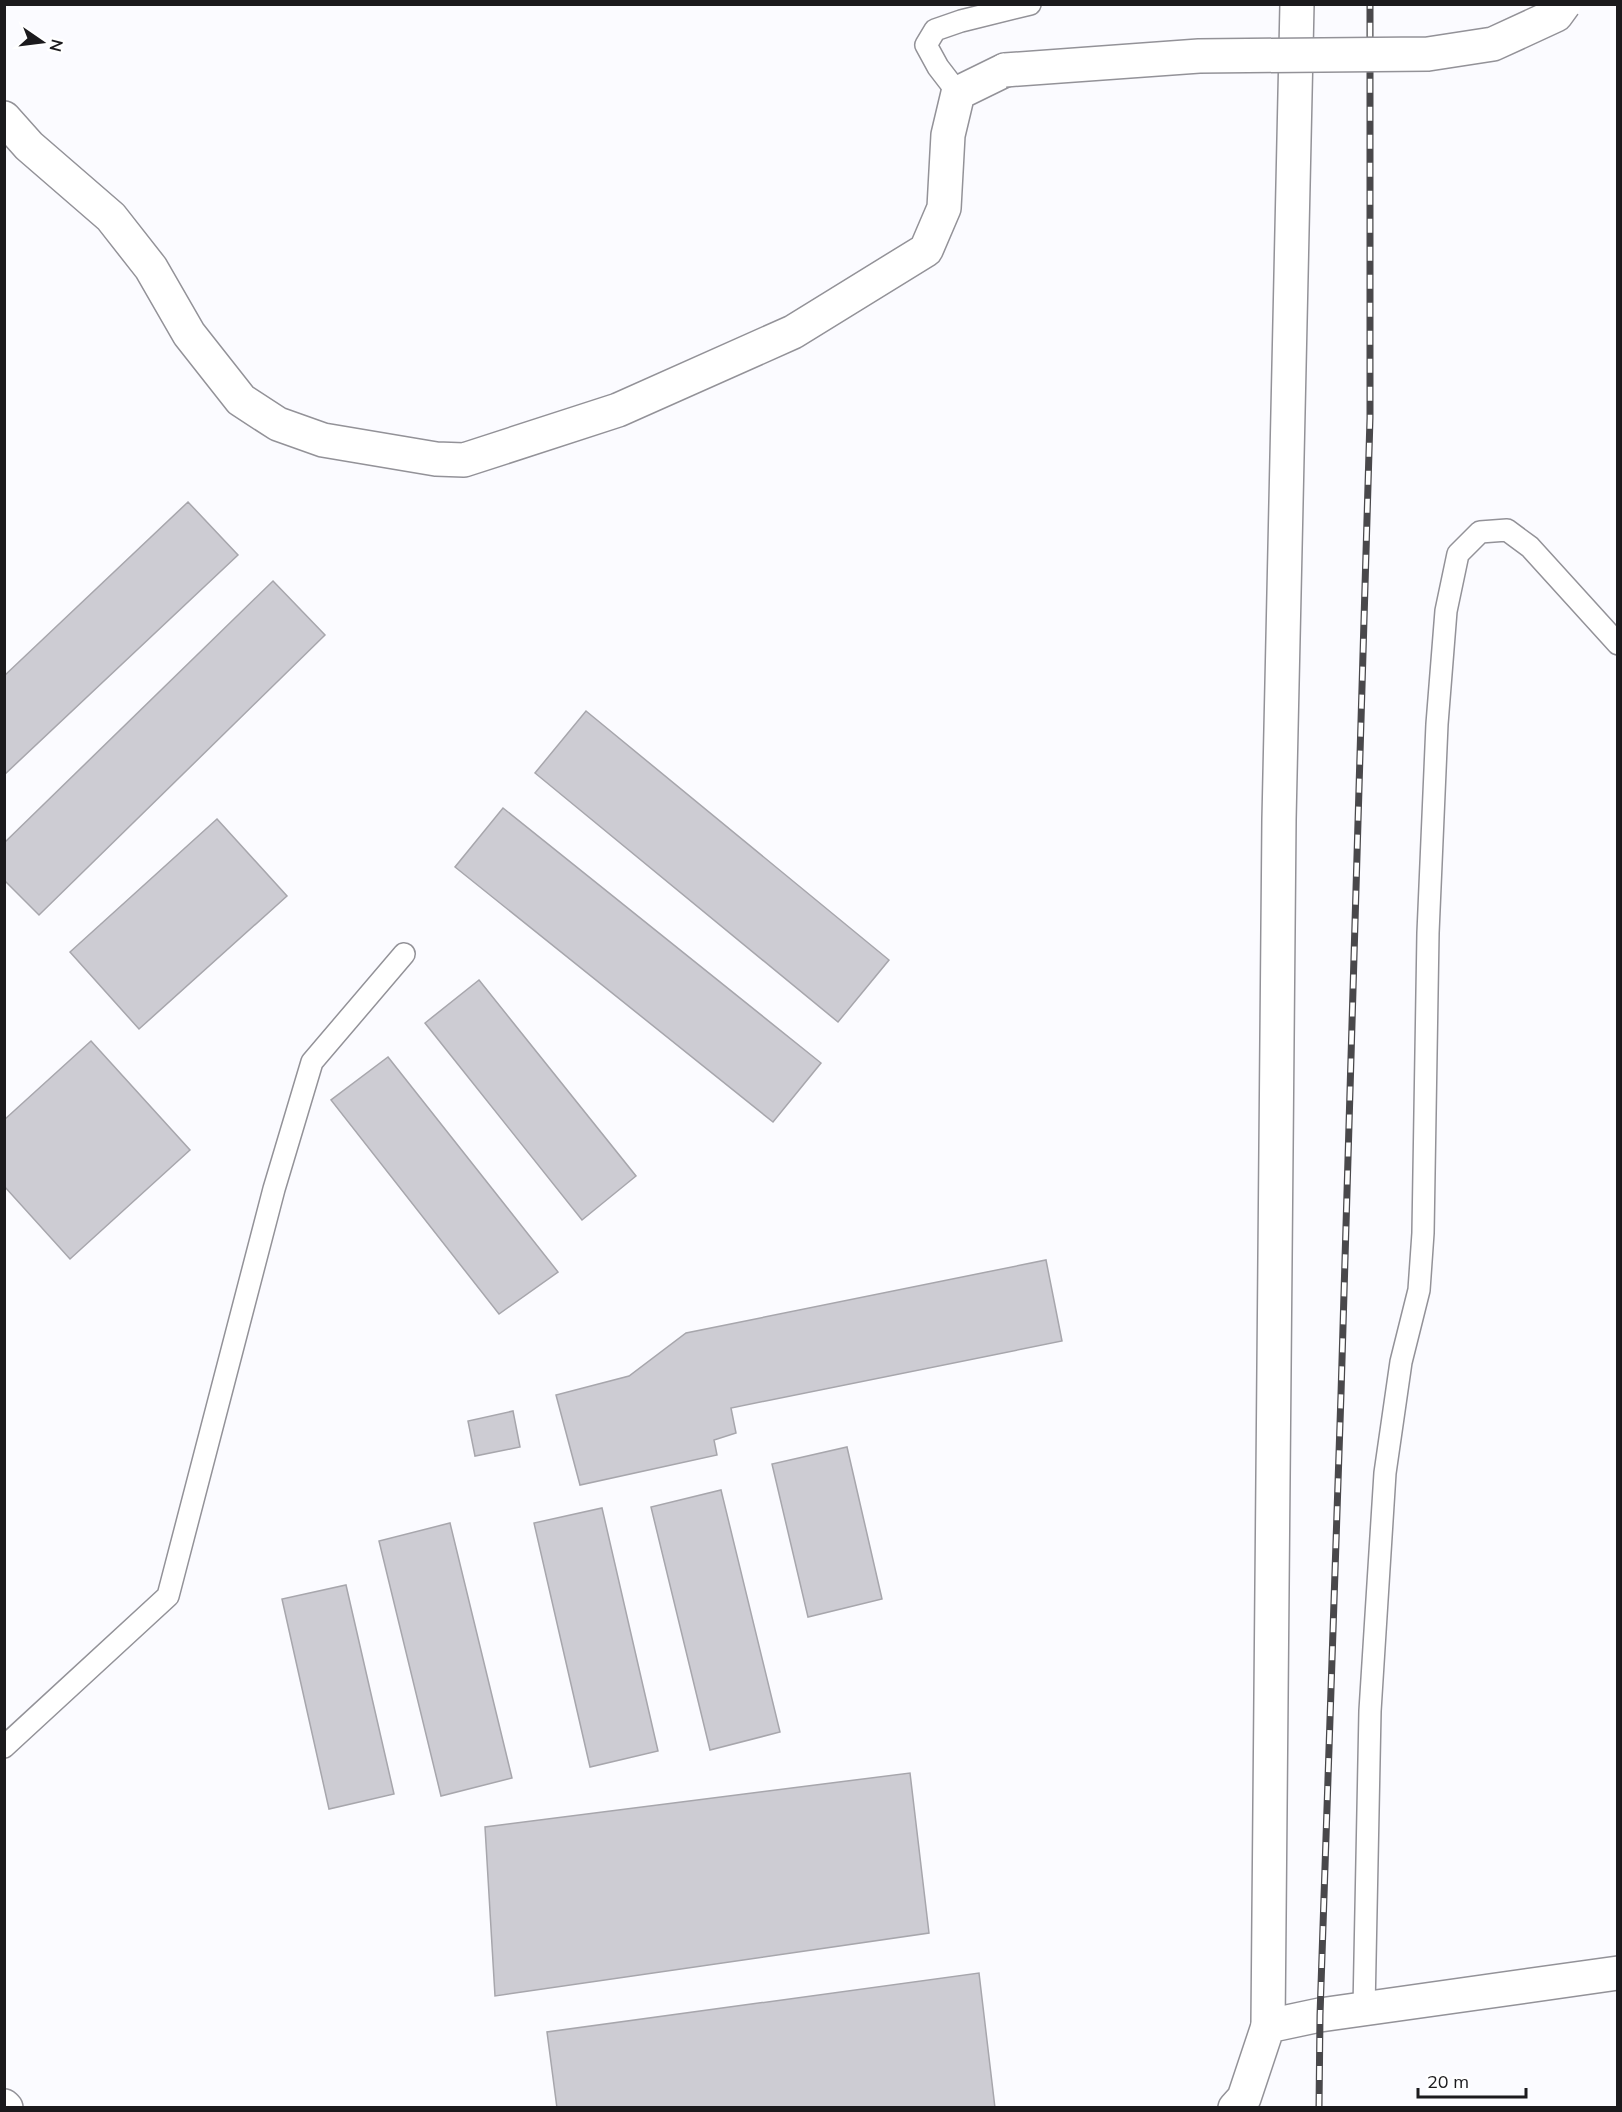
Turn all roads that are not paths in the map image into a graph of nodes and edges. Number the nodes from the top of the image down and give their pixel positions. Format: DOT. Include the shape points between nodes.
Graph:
graph roads {
  1 [pos="1030,4"];
  2 [pos="1298,4"];
  3 [pos="1564,4"];
  4 [pos="958,93"];
  5 [pos="4,118"];
  6 [pos="1617,644"];
  7 [pos="404,954"];
  8 [pos="4,1747"];
  9 [pos="1617,1973"];
  10 [pos="1364,2009"];
  11 [pos="1268,2026"];
  12 [pos="1235,2108"];
  1 -- 4 [label="lane" via="935,30 927,45"];
  2 -- 11 [label="street" via="1278,820"];
  3 -- 4 [label="street, bridge" via="1556,15 1493,44 1428,54 1199,56 1005,69"];
  4 -- 5 [label="street" via="948,135 944,208 926,250 793,332 618,410 464,460 322,440 278,424 241,400 189,334 151,268 111,217 29,146"];
  6 -- 10 [label="lane" via="1530,547 1507,530 1480,532 1458,554 1446,611 1437,724 1419,1290 1401,1362 1385,1473 1370,1711"];
  7 -- 8 [label="lane" via="312,1062 274,1189 168,1596"];
  9 -- 10 [label="street"];
  10 -- 11 [label="street"];
  11 -- 12 [label="street" via="1244,2098"];
}
